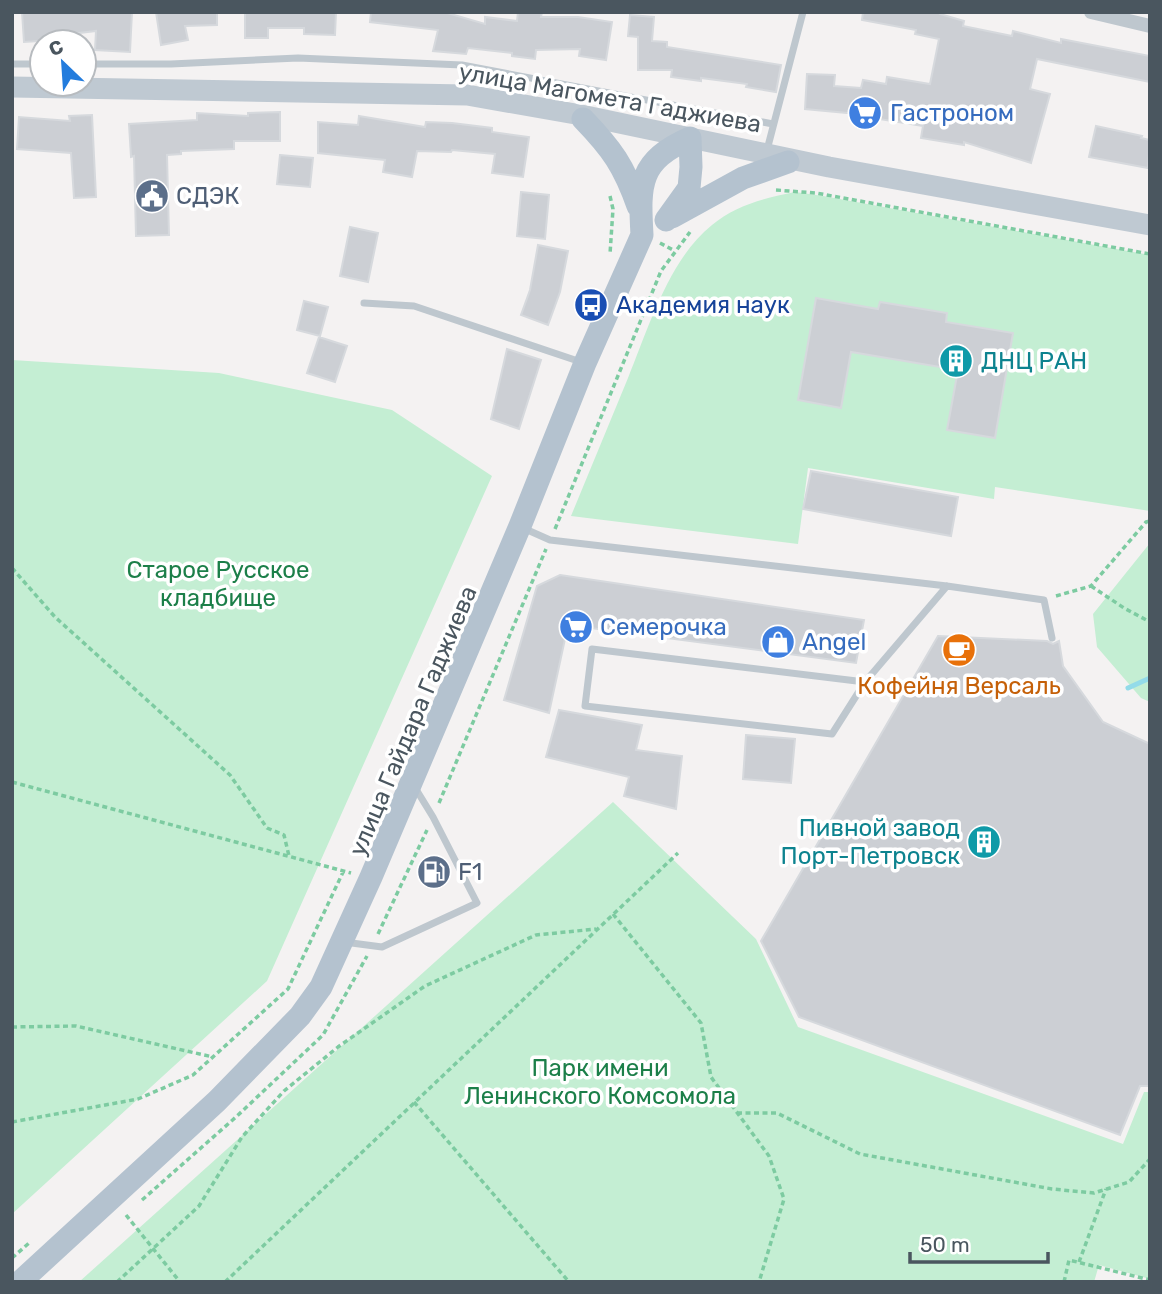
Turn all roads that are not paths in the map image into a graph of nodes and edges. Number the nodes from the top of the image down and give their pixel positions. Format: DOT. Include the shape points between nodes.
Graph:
graph roads {
  1 [pos="803,12"];
  2 [pos="1090,12"];
  3 [pos="1150,26"];
  4 [pos="98,64"];
  5 [pos="12,89"];
  6 [pos="583,118"];
  7 [pos="773,124"];
  8 [pos="688,140"];
  9 [pos="766,154"];
  10 [pos="788,162"];
  11 [pos="666,220"];
  12 [pos="642,224"];
  13 [pos="1150,227"];
  14 [pos="364,303"];
  15 [pos="588,363"];
  16 [pos="523,527"];
  17 [pos="947,586"];
  18 [pos="1052,638"];
  19 [pos="865,682"];
  20 [pos="413,784"];
  21 [pos="345,942"];
  22 [pos="20,1282"];
  23 [pos="26,1282"];
  1 -- 7 [label="lane"];
  2 -- 3 [label="street"];
  4 -- 7 [label="lane" via="298,58 463,65"];
  5 -- 6 [label="main road, улица Магомета Гаджиева" via="466,98"];
  5 -- 8 [label="main road, улица Магомета Гаджиева" via="467,95"];
  6 -- 8 [label="main road, улица Магомета Гаджиева"];
  6 -- 12 [label="main road" via="629,179"];
  7 -- 9 [label="lane"];
  8 -- 9 [label="main road, улица Магомета Гаджиева"];
  8 -- 10 [label="main road, улица Магомета Гаджиева"];
  8 -- 11 [label="main road" via="689,188"];
  8 -- 12 [label="main road, улица Гайдара Гаджиева" via="655,158 647,169"];
  9 -- 13 [label="main road, улица Магомета Гаджиева"];
  10 -- 11 [label="main road, улица Гайдара Гаджиева" via="743,178"];
  10 -- 13 [label="main road, улица Магомета Гаджиева"];
  11 -- 15 [label="main road, улица Гайдара Гаджиева" via="645,236"];
  12 -- 15 [label="main road, улица Гайдара Гаджиева"];
  14 -- 15 [label="lane" via="414,306"];
  15 -- 16 [label="main road, улица Гайдара Гаджиева"];
  15 -- 20 [label="main road, улица Гайдара Гаджиева"];
  16 -- 17 [label="lane" via="550,540"];
  16 -- 20 [label="main road, улица Гайдара Гаджиева"];
  17 -- 18 [label="lane" via="1044,600"];
  17 -- 19 [label="lane"];
  19 -- 19 [label="lane" via="832,734 585,706 592,649"];
  20 -- 21 [label="main road, улица Гайдара Гаджиева"];
  20 -- 21 [label="main road, улица Гайдара Гаджиева"];
  20 -- 21 [label="lane" via="477,903 382,947"];
  21 -- 22 [label="main road, улица Гайдара Гаджиева" via="300,1016 218,1101"];
  21 -- 23 [label="main road, улица Гайдара Гаджиева" via="325,989 303,1017 221,1104"];
}
